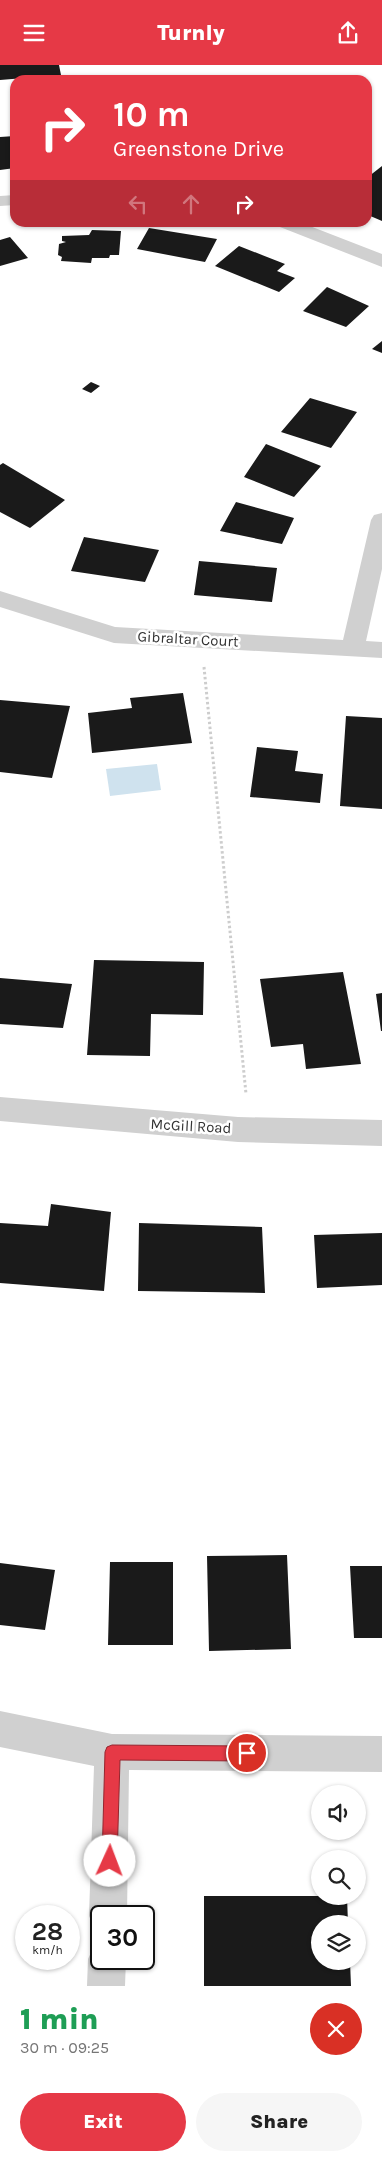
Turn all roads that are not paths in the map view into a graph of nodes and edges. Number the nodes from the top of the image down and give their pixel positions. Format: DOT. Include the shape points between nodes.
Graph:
graph roads {
  1 [pos="297,227"];
  2 [pos="382,261"];
  3 [pos="382,521"];
  4 [pos="0,599"];
  5 [pos="353,647"];
  6 [pos="382,650"];
  7 [pos="0,1109"];
  8 [pos="382,1133"];
  9 [pos="0,1729"];
  10 [pos="112,1752"];
  11 [pos="382,1754"];
  12 [pos="108,1905"];
  13 [pos="107,1970"];
  14 [pos="106,1986"];
  1 -- 2 [label="street"];
  3 -- 5 [label="street"];
  4 -- 5 [label="street, Gibraltar Court" via="114,635"];
  5 -- 6 [label="street, Gibraltar Court"];
  7 -- 8 [label="street, McGill Road" via="152,1124 332,1134"];
  9 -- 10 [label="street"];
  10 -- 11 [label="street"];
  10 -- 12 [label="street"];
  13 -- 14 [label="street"];
}
